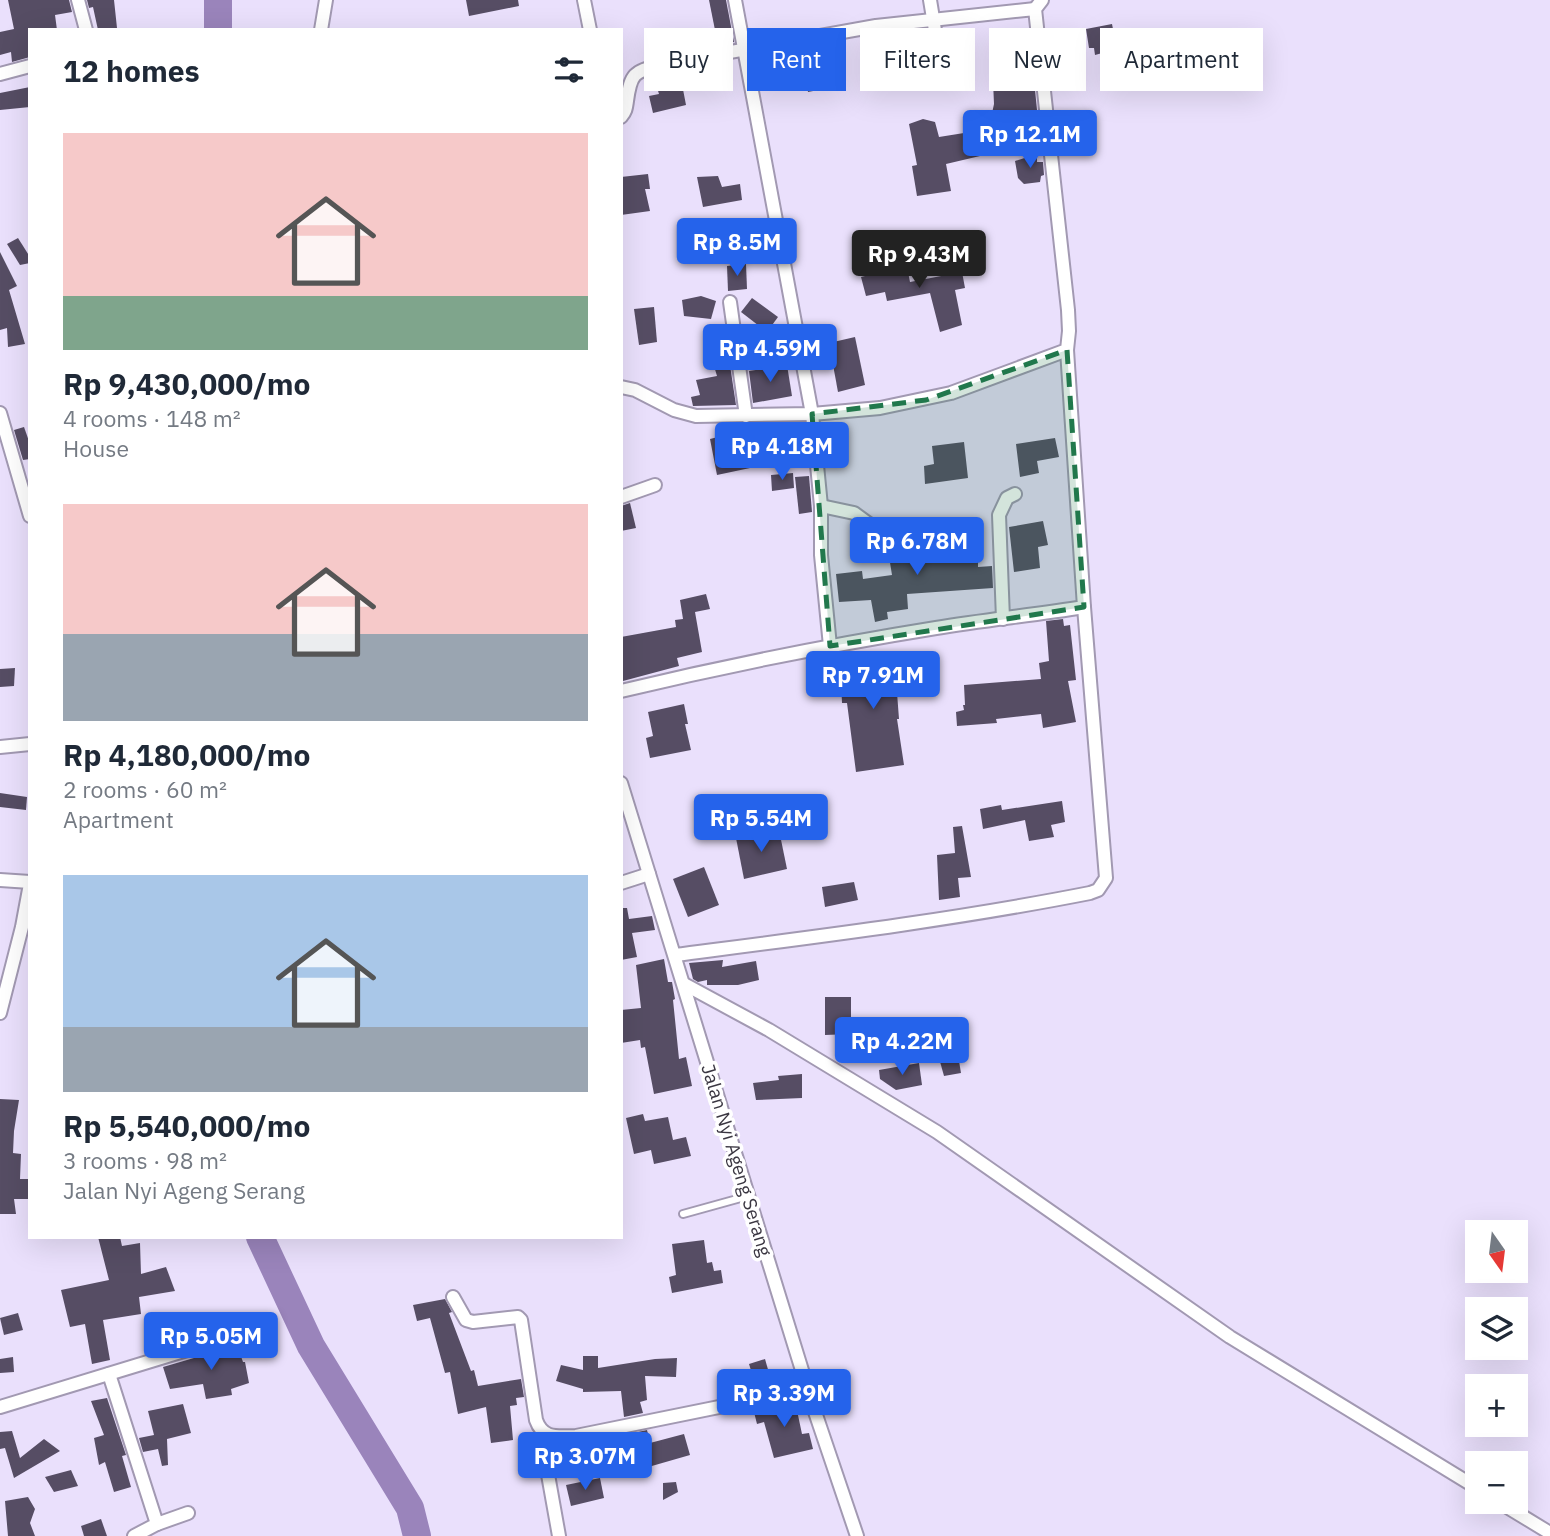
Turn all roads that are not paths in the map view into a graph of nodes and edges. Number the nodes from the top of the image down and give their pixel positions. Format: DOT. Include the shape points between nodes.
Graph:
graph roads {
  1 [pos="78,0"];
  2 [pos="326,0"];
  3 [pos="584,0"];
  4 [pos="734,0"];
  5 [pos="930,0"];
  6 [pos="1038,5"];
  7 [pos="933,20"];
  8 [pos="85,28"];
  9 [pos="321,28"];
  10 [pos="590,28"];
  11 [pos="934,28"];
  12 [pos="743,49"];
  13 [pos="28,67"];
  14 [pos="0,74"];
  15 [pos="623,114"];
  16 [pos="730,302"];
  17 [pos="1068,350"];
  18 [pos="623,387"];
  19 [pos="0,413"];
  20 [pos="813,414"];
  21 [pos="746,416"];
  22 [pos="655,485"];
  23 [pos="26,486"];
  24 [pos="1015,494"];
  25 [pos="623,496"];
  26 [pos="821,506"];
  27 [pos="935,531"];
  28 [pos="1084,607"];
  29 [pos="1003,619"];
  30 [pos="830,646"];
  31 [pos="623,691"];
  32 [pos="28,744"];
  33 [pos="0,747"];
  34 [pos="623,791"];
  35 [pos="649,874"];
  36 [pos="0,880"];
  37 [pos="623,882"];
  38 [pos="28,883"];
  39 [pos="28,894"];
  40 [pos="675,955"];
  41 [pos="684,984"];
  42 [pos="0,1013"];
  43 [pos="748,1196"];
  44 [pos="683,1214"];
  45 [pos="453,1297"];
  46 [pos="210,1343"];
  47 [pos="109,1374"];
  48 [pos="808,1389"];
  49 [pos="0,1407"];
  50 [pos="547,1435"];
  51 [pos="1465,1481"];
  52 [pos="188,1513"];
  53 [pos="1519,1514"];
  54 [pos="157,1524"];
  55 [pos="1550,1533"];
  56 [pos="134,1536"];
  57 [pos="559,1536"];
  58 [pos="857,1536"];
  1 -- 8 [label="street"];
  2 -- 9 [label="street"];
  3 -- 10 [label="street"];
  4 -- 12 [label="street"];
  5 -- 7 [label="street"];
  6 -- 7 [label="street"];
  6 -- 17 [label="street"];
  7 -- 11 [label="street"];
  7 -- 12 [label="street"];
  12 -- 15 [label="street" via="663,64 634,75"];
  12 -- 20 [label="street"];
  13 -- 14 [label="street"];
  16 -- 21 [label="street"];
  17 -- 20 [label="street" via="926,400"];
  17 -- 28 [label="street"];
  18 -- 21 [label="street" via="684,414"];
  19 -- 23 [label="street"];
  20 -- 21 [label="street"];
  20 -- 26 [label="street"];
  22 -- 25 [label="street"];
  24 -- 29 [label="street" via="1007,498 999,515"];
  26 -- 27 [label="street" via="854,513 880,538"];
  26 -- 30 [label="street"];
  28 -- 29 [label="street"];
  28 -- 40 [label="street" via="1106,878 1098,890 1033,904"];
  29 -- 30 [label="street"];
  30 -- 31 [label="street"];
  32 -- 33 [label="street"];
  34 -- 35 [label="street, Jalan Nyi Ageng Serang"];
  35 -- 37 [label="street"];
  35 -- 40 [label="street, Jalan Nyi Ageng Serang"];
  36 -- 38 [label="street"];
  39 -- 42 [label="street"];
  40 -- 41 [label="street, Jalan Nyi Ageng Serang"];
  41 -- 43 [label="street, Jalan Nyi Ageng Serang"];
  41 -- 51 [label="street" via="937,1132 1230,1336"];
  43 -- 44 [label="lane"];
  43 -- 48 [label="street, Jalan Nyi Ageng Serang"];
  45 -- 50 [label="street" via="466,1320 521,1320 536,1420"];
  46 -- 47 [label="street"];
  47 -- 49 [label="street"];
  47 -- 54 [label="street"];
  48 -- 50 [label="street" via="576,1436"];
  48 -- 58 [label="street, Jalan Nyi Ageng Serang"];
  50 -- 57 [label="street" via="547,1469"];
  52 -- 54 [label="street"];
  53 -- 55 [label="street"];
  54 -- 56 [label="street"];
}
